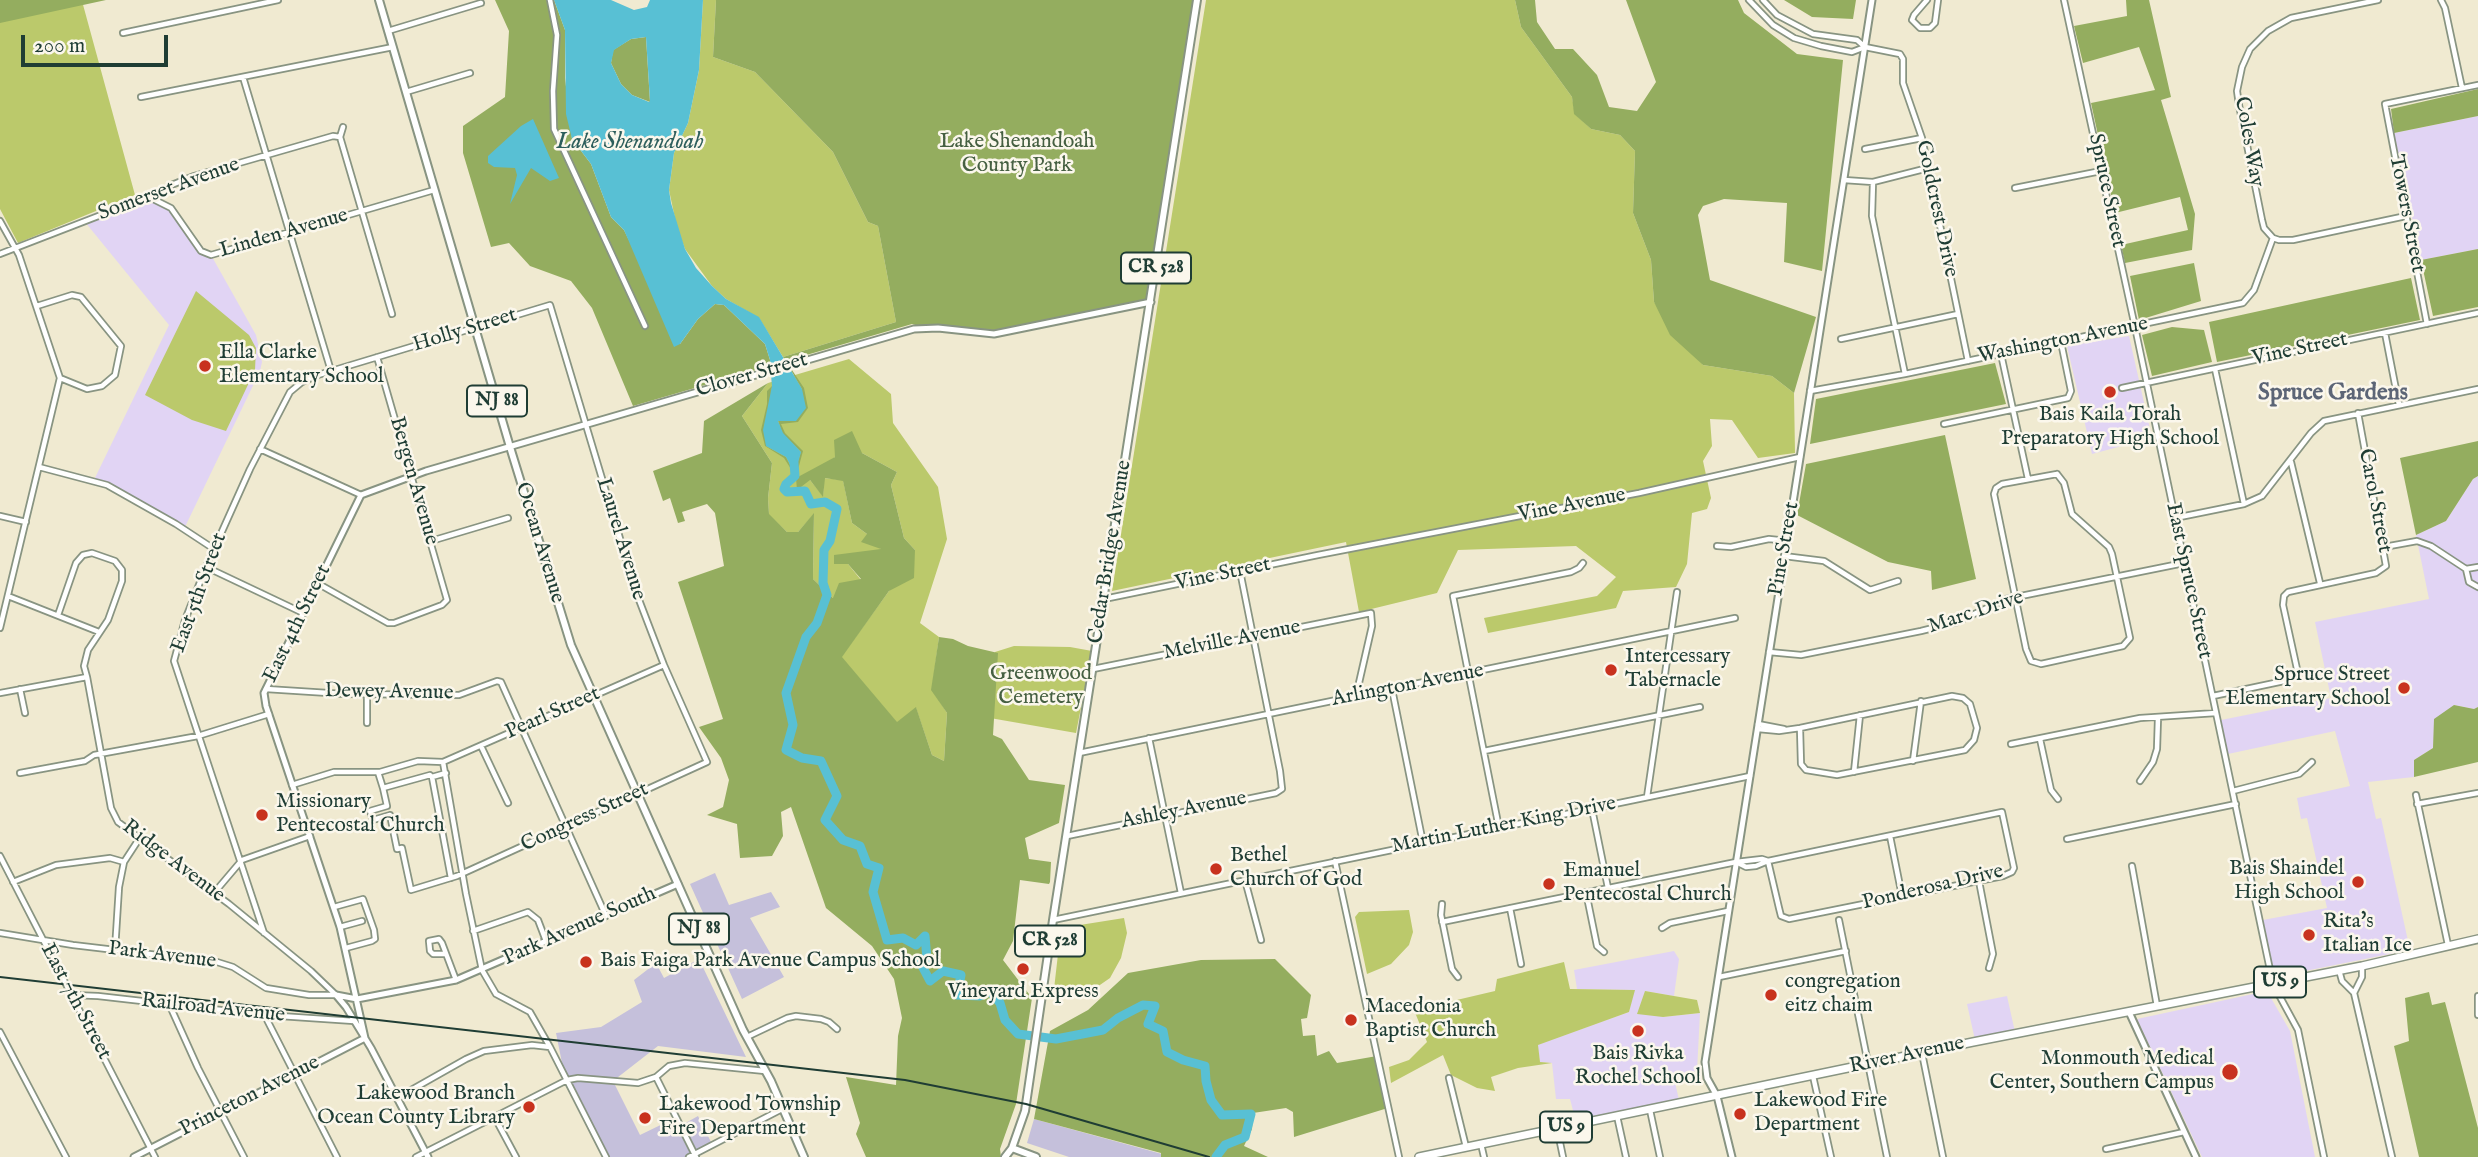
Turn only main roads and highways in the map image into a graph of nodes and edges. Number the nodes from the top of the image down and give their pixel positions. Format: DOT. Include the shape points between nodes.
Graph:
graph roads {
  1 [pos="379,0"];
  2 [pos="1197,0"];
  3 [pos="2478,939"];
  4 [pos="1012,1148"];
  5 [pos="804,1157"];
  6 [pos="1005,1157"];
  7 [pos="1036,1157"];
  8 [pos="1419,1157"];
  1 -- 5 [label="main road, Ocean Avenue / NJ 88" via="571,645"];
  2 -- 4 [label="main road, Cedar Bridge Avenue / CR 528" via="1024,1118"];
  3 -- 8 [label="highway, River Avenue / US 9"];
  4 -- 6 [label="main road"];
  4 -- 7 [label="main road"];
}
